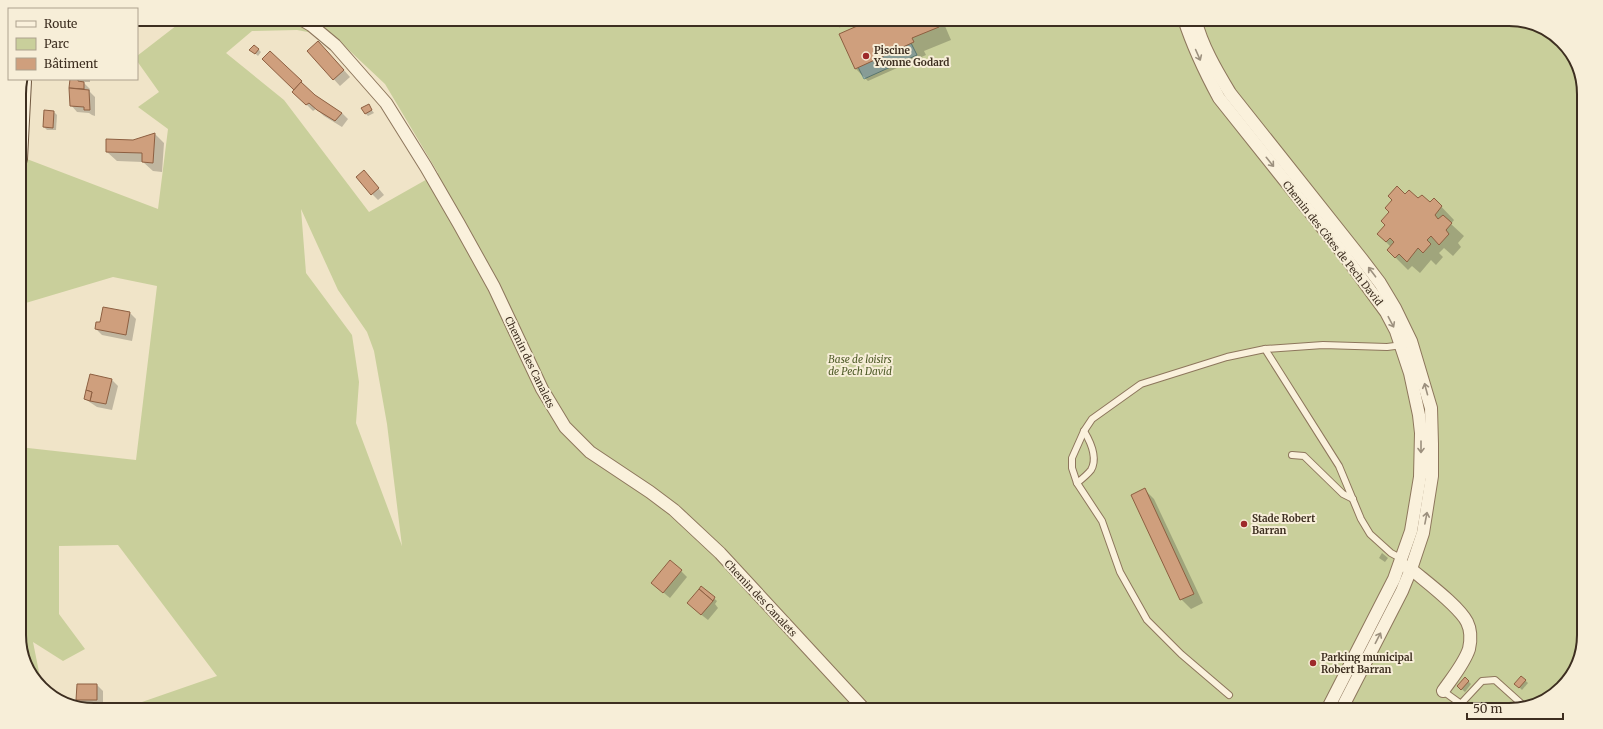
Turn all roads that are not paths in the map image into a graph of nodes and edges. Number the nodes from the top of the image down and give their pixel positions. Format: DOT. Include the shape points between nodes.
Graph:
graph roads {
  1 [pos="312,26"];
  2 [pos="1186,26"];
  3 [pos="1197,26"];
  4 [pos="1406,343"];
  5 [pos="1265,349"];
  6 [pos="1084,431"];
  7 [pos="1292,455"];
  8 [pos="1077,484"];
  9 [pos="1353,499"];
  10 [pos="1406,564"];
  11 [pos="1443,691"];
  12 [pos="1229,695"];
  13 [pos="1519,702"];
  14 [pos="859,703"];
  15 [pos="1331,703"];
  16 [pos="1344,703"];
  17 [pos="1460,703"];
  18 [pos="1462,703"];
  1 -- 14 [label="street, Chemin des Canalets" via="335,45 386,103 466,236 494,287 542,389 565,427 590,452 650,492 697,531"];
  2 -- 4 [label="street, Chemin des Côtes de Pech David, one-way" via="1219,98 1371,291"];
  4 -- 3 [label="street, Chemin des Côtes de Pech David, one-way" via="1395,308 1380,283 1230,93 1214,66"];
  4 -- 5 [label="lane" via="1387,347 1323,345"];
  4 -- 10 [label="street, Chemin des Côtes de Pech David" via="1431,408 1432,476 1423,533"];
  5 -- 6 [label="lane" via="1227,357 1141,384 1092,419"];
  5 -- 9 [label="lane" via="1339,466"];
  6 -- 8 [label="lane" via="1072,458"];
  6 -- 8 [label="lane" via="1094,458 1091,469"];
  7 -- 9 [label="lane" via="1304,456 1343,494"];
  8 -- 12 [label="lane" via="1102,521 1120,572 1148,620 1181,654"];
  9 -- 10 [label="lane" via="1370,534"];
  10 -- 11 [label="street" via="1458,610 1467,622 1470,632 1469,648 1464,660"];
  10 -- 15 [label="street, Chemin des Côtes de Pech David" via="1394,579"];
  16 -- 10 [label="street, Chemin des Côtes de Pech David, one-way" via="1402,591"];
  11 -- 17 [label="lane"];
  13 -- 18 [label="lane" via="1494,680 1482,681"];
}
